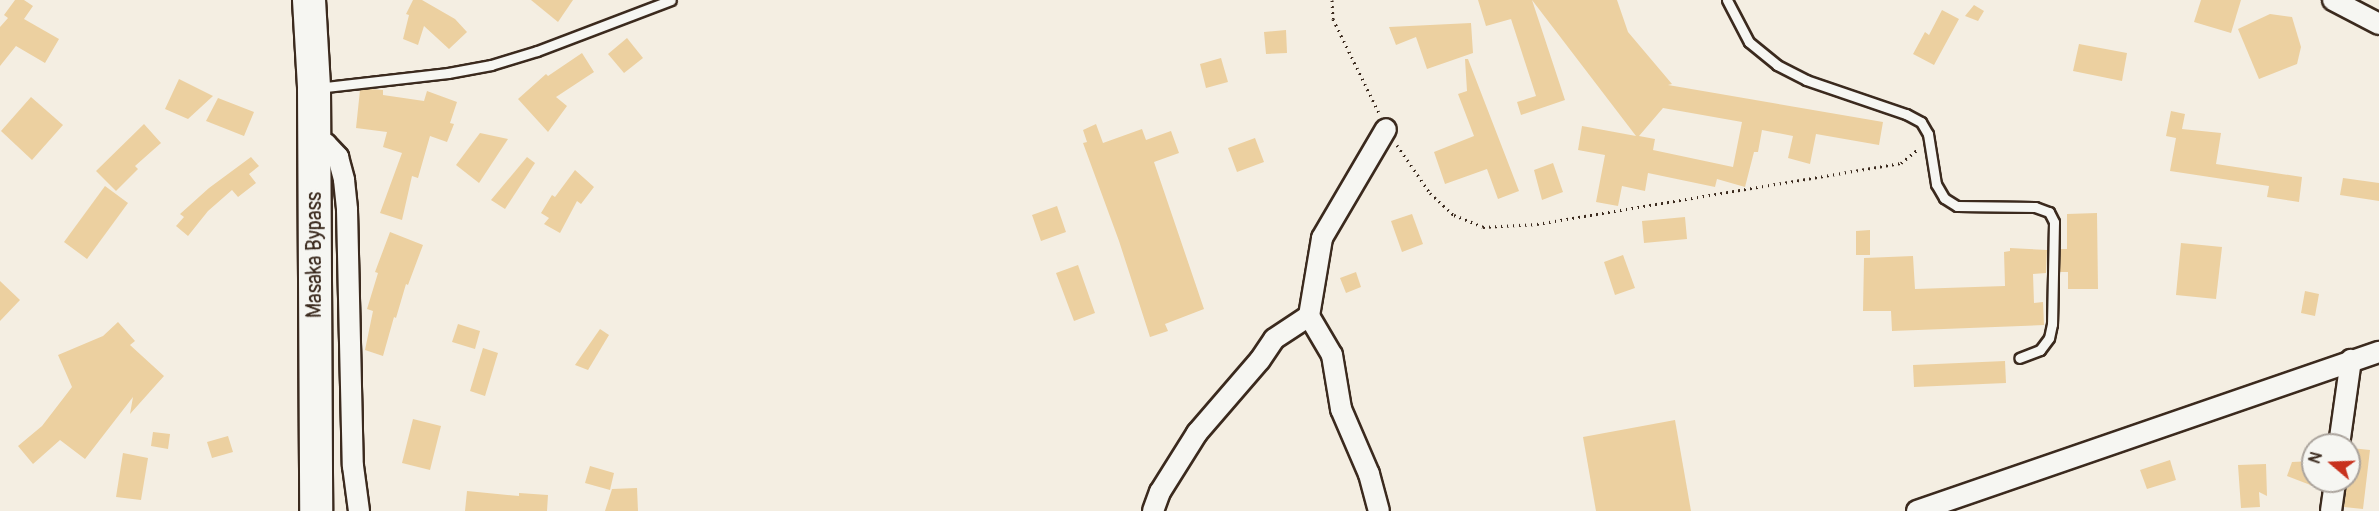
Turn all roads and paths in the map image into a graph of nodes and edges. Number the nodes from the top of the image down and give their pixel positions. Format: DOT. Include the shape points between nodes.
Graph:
graph roads {
  1 [pos="309,0"];
  2 [pos="671,0"];
  3 [pos="1332,0"];
  4 [pos="1727,0"];
  5 [pos="2333,0"];
  6 [pos="2379,24"];
  7 [pos="314,88"];
  8 [pos="1386,129"];
  9 [pos="1931,152"];
  10 [pos="314,161"];
  11 [pos="1309,316"];
  12 [pos="2379,352"];
  13 [pos="2019,358"];
  14 [pos="2351,360"];
  15 [pos="2341,433"];
  16 [pos="2333,493"];
  17 [pos="316,511"];
  18 [pos="359,511"];
  19 [pos="1153,511"];
  20 [pos="1379,511"];
  21 [pos="1917,511"];
  22 [pos="2331,511"];
  1 -- 7 [label="highway, Masaka Bypass"];
  2 -- 7 [label="lane" via="491,65"];
  3 -- 8 [label="path" via="1333,19"];
  4 -- 9 [label="lane" via="1749,42 1777,65 1806,80 1921,122"];
  5 -- 6 [label="street"];
  7 -- 10 [label="highway, Masaka Bypass"];
  8 -- 9 [label="path" via="1430,193 1454,215 1483,227 1561,220 1901,163 1917,150"];
  8 -- 11 [label="street" via="1322,238"];
  9 -- 13 [label="lane" via="1936,184 1944,198 1957,206 2035,207 2049,212 2054,222 2049,338 2040,350"];
  10 -- 17 [label="highway, Masaka Bypass"];
  10 -- 18 [label="street" via="326,144 339,157 344,180 353,466"];
  11 -- 19 [label="street" via="1274,339 1197,432 1160,492"];
  11 -- 20 [label="street" via="1332,355 1341,409 1369,474"];
  12 -- 14 [label="street"];
  14 -- 15 [label="street"];
  14 -- 21 [label="street"];
  16 -- 22 [label="street"];
}
